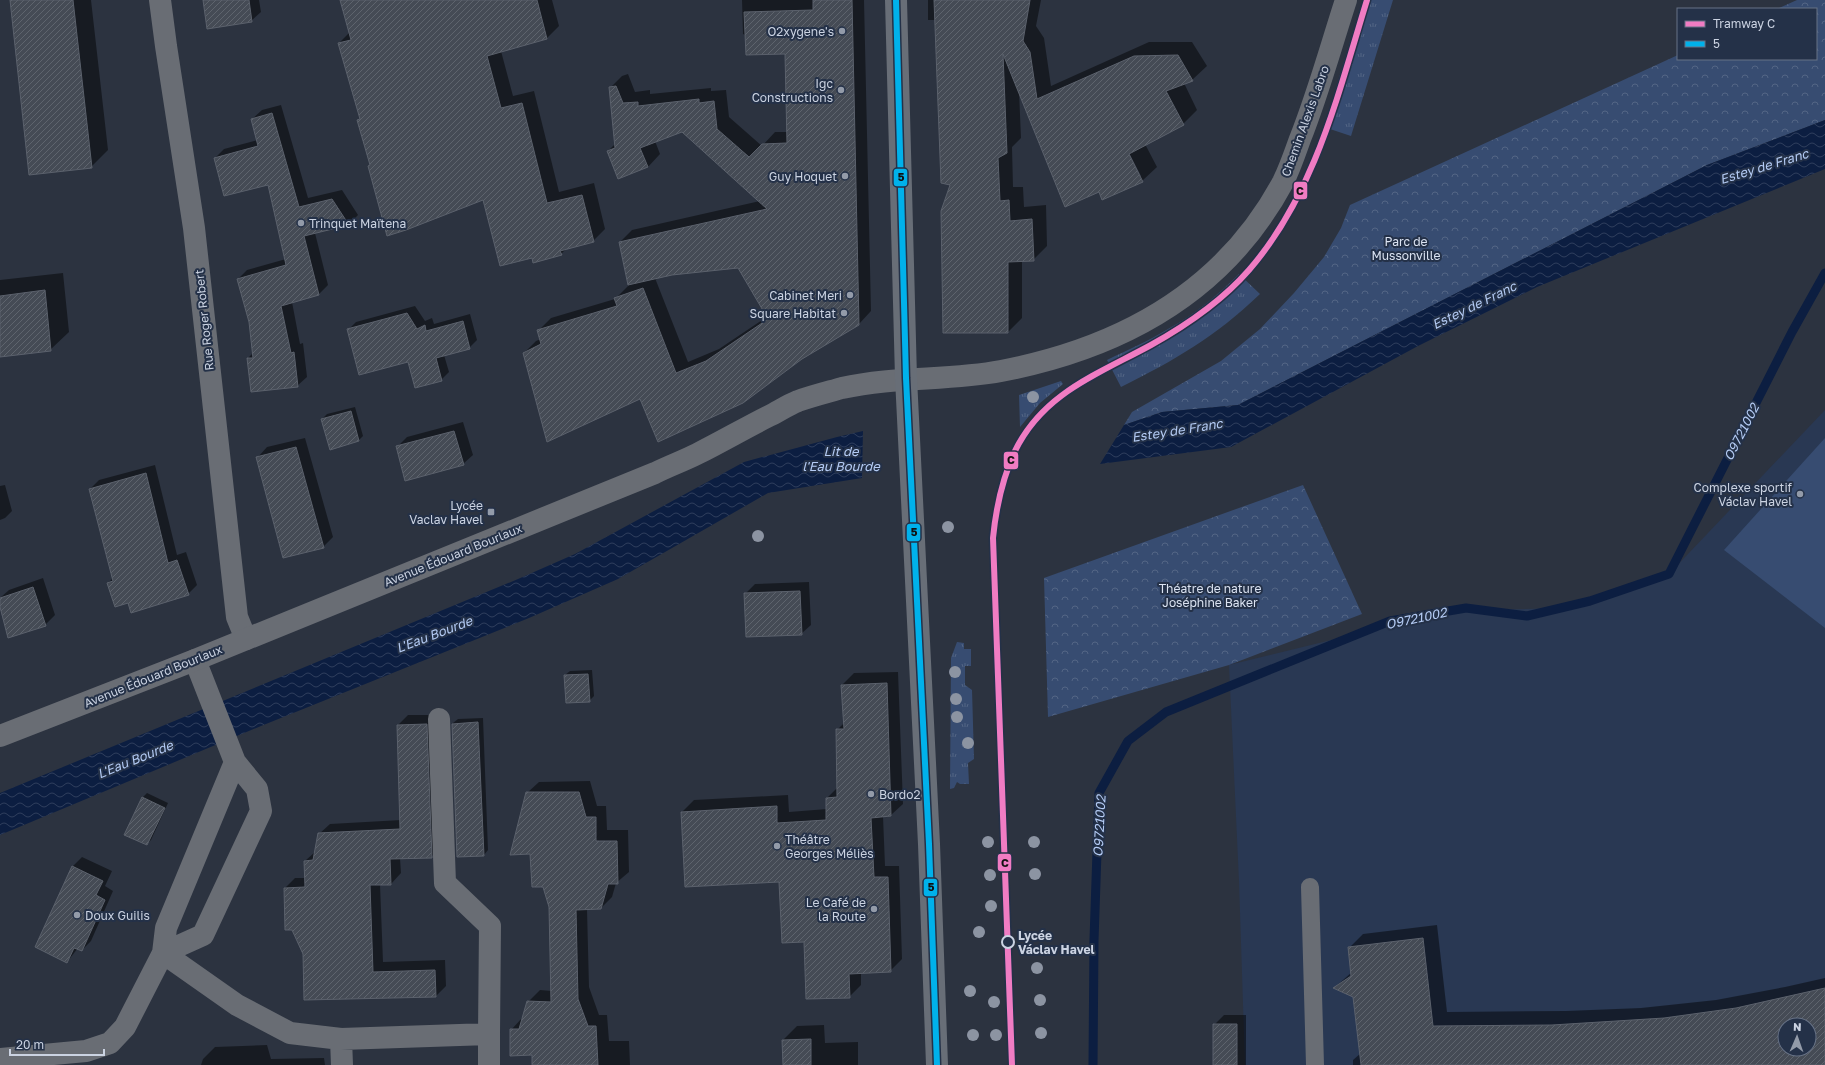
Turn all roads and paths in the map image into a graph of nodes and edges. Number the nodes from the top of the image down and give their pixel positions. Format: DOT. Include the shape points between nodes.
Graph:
graph roads {
  1 [pos="160,0"];
  2 [pos="896,0"];
  3 [pos="1346,0"];
  4 [pos="906,378"];
  5 [pos="246,639"];
  6 [pos="195,660"];
  7 [pos="440,719"];
  8 [pos="0,736"];
  9 [pos="232,753"];
  10 [pos="1310,887"];
  11 [pos="163,953"];
  12 [pos="489,1034"];
  13 [pos="341,1040"];
  14 [pos="0,1059"];
  15 [pos="342,1065"];
  16 [pos="489,1065"];
  17 [pos="937,1065"];
  18 [pos="1315,1065"];
  1 -- 5 [label="street, Rue Roger Robert" via="194,228 238,617"];
  2 -- 4 [label="main road"];
  3 -- 4 [label="street, Chemin Alexis Labro" via="1310,115 1284,180 1262,218 1209,278 1166,310 1126,331 1069,354 986,374"];
  4 -- 5 [label="street, Avenue Édouard Bourlaux" via="842,388 797,401 696,454 655,472"];
  4 -- 17 [label="main road"];
  5 -- 6 [label="street, Avenue Édouard Bourlaux"];
  6 -- 8 [label="street, Avenue Édouard Bourlaux"];
  6 -- 9 [label="street"];
  7 -- 12 [label="street" via="445,883 490,926"];
  9 -- 11 [label="street" via="166,928"];
  9 -- 11 [label="street" via="257,789 261,811 203,935"];
  10 -- 18 [label="lane"];
  11 -- 13 [label="street" via="237,1004 290,1033"];
  11 -- 14 [label="street" via="125,1027 110,1043 86,1051"];
  12 -- 13 [label="street"];
  12 -- 16 [label="street"];
  13 -- 15 [label="street"];
}
